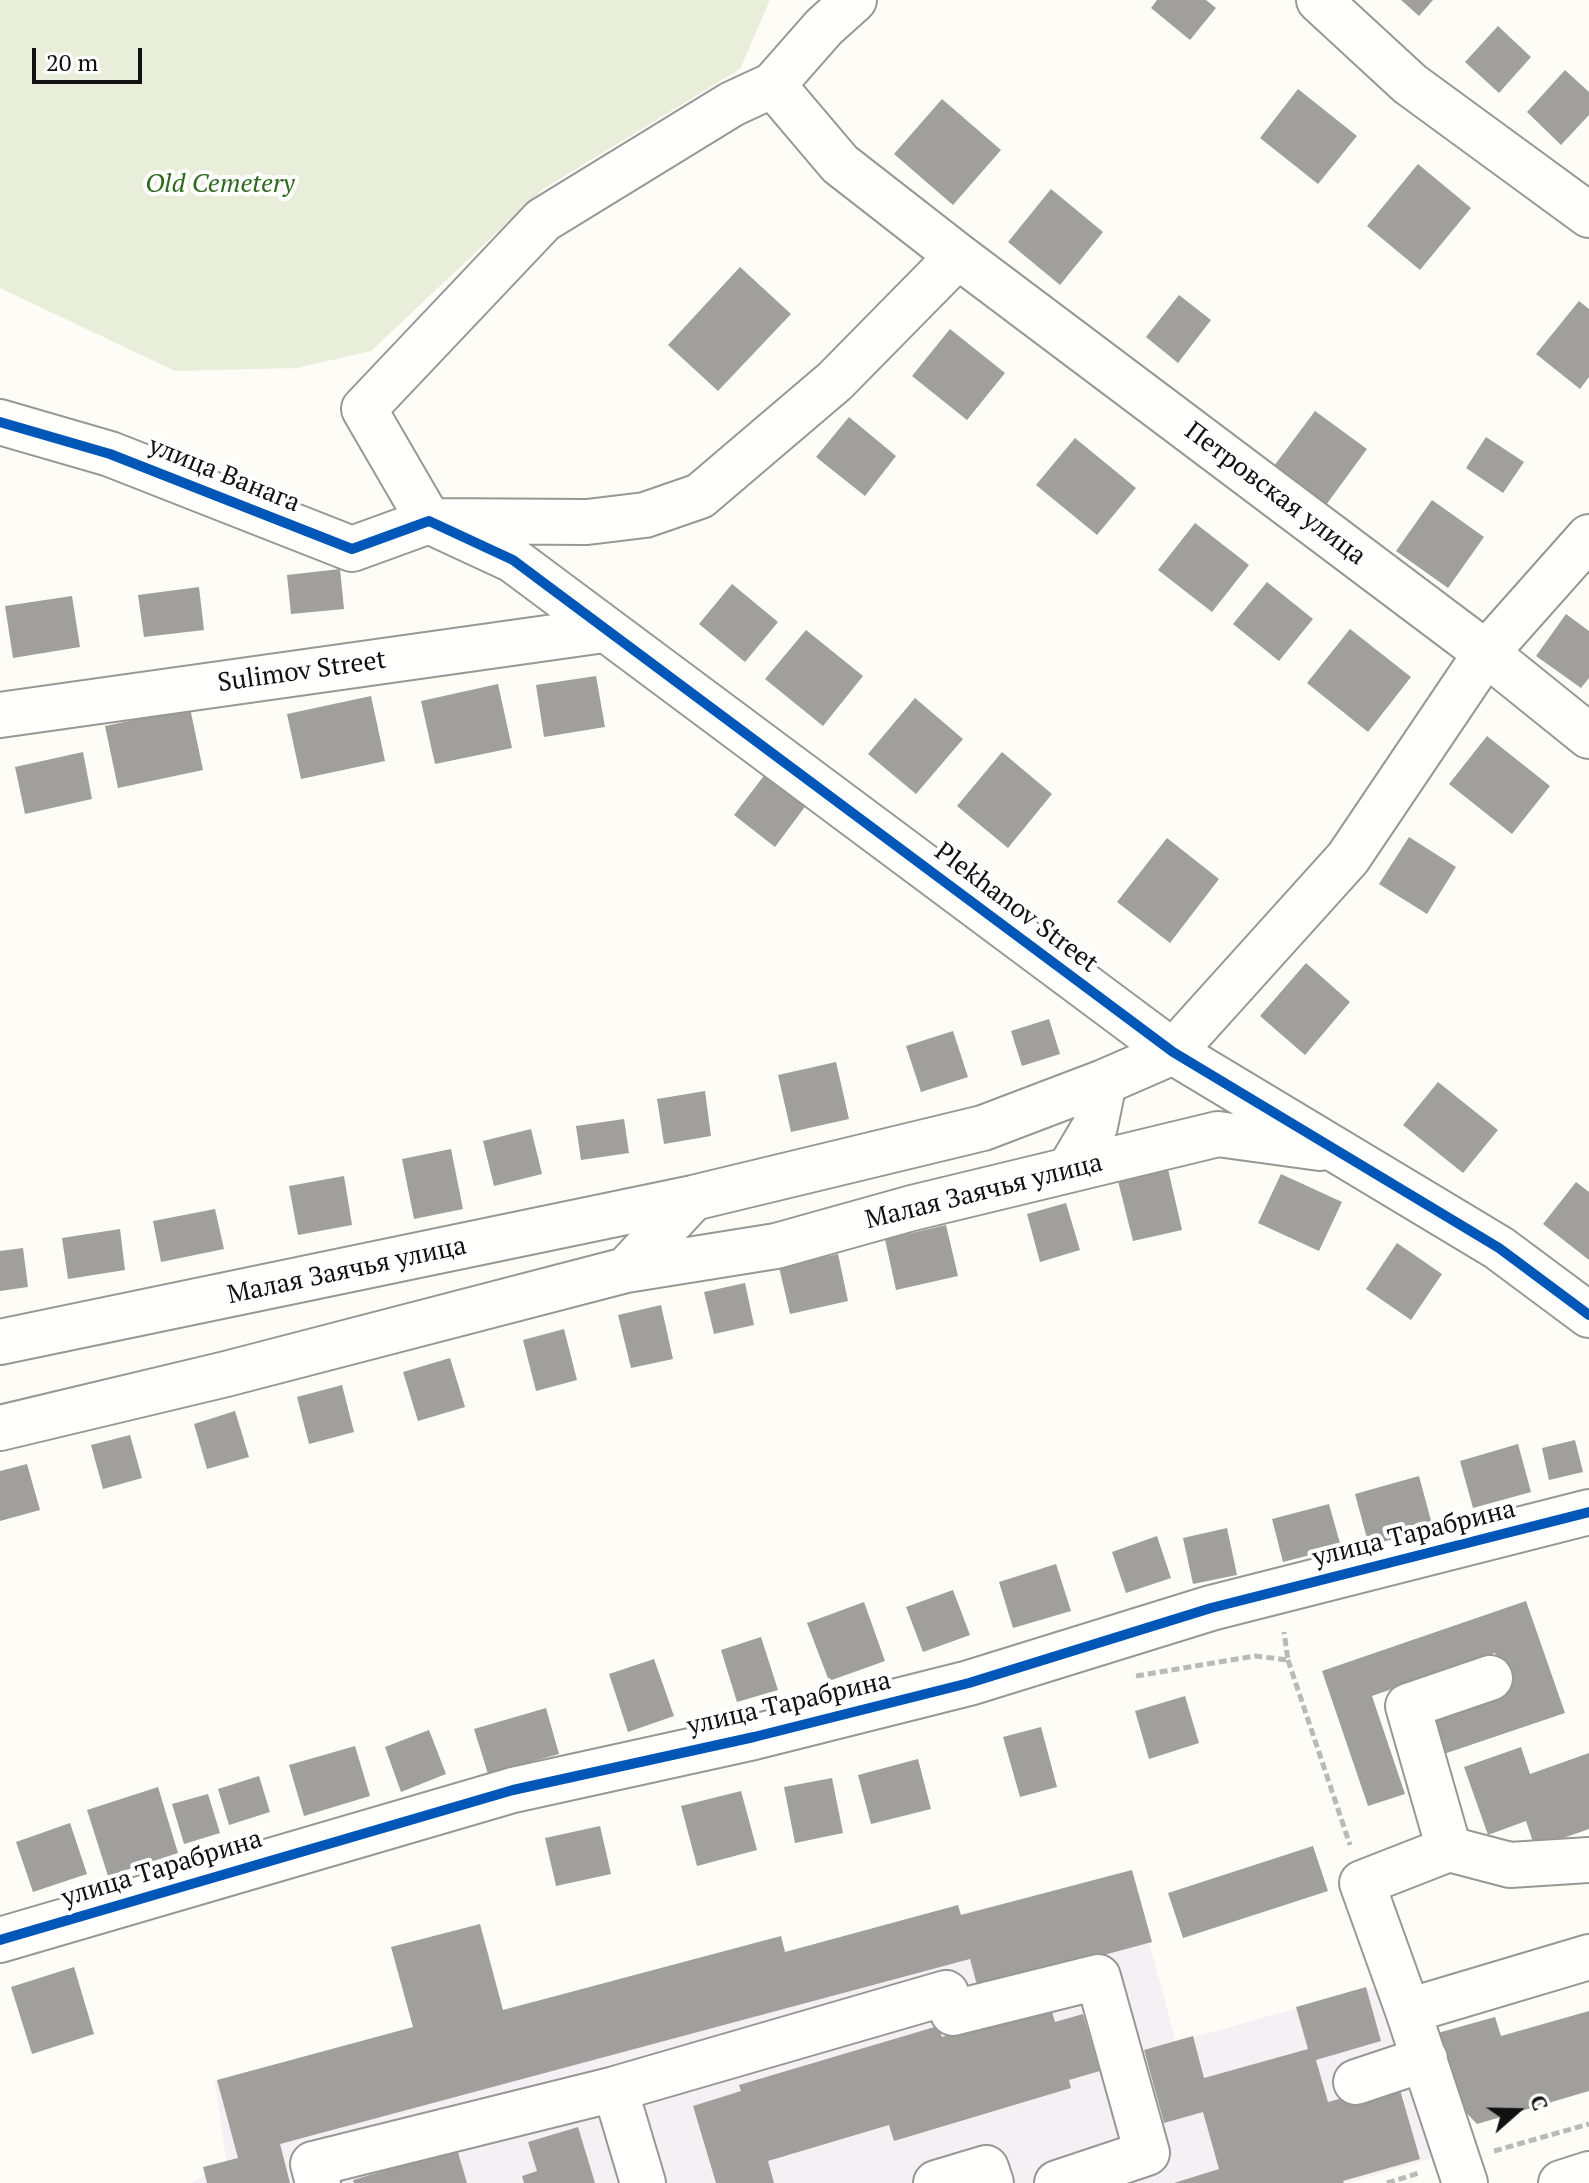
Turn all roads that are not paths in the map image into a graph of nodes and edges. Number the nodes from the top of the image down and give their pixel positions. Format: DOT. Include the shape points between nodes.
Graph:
graph roads {
  1 [pos="854,0"];
  2 [pos="1319,0"];
  3 [pos="773,85"];
  4 [pos="1589,215"];
  5 [pos="958,256"];
  6 [pos="0,422"];
  7 [pos="429,521"];
  8 [pos="1589,537"];
  9 [pos="604,630"];
  10 [pos="1486,653"];
  11 [pos="0,715"];
  12 [pos="1589,736"];
  13 [pos="1173,1052"];
  14 [pos="1104,1082"];
  15 [pos="1342,1151"];
  16 [pos="1069,1170"];
  17 [pos="693,1198"];
  18 [pos="626,1270"];
  19 [pos="1589,1315"];
  20 [pos="0,1342"];
  21 [pos="0,1428"];
  22 [pos="1589,1512"];
  23 [pos="1490,1678"];
  24 [pos="1449,1849"];
  25 [pos="1589,1860"];
  26 [pos="0,1940"];
  27 [pos="1589,1957"];
  28 [pos="1408,2011"];
  29 [pos="1425,2059"];
  30 [pos="1356,2082"];
  31 [pos="615,2089"];
  32 [pos="1589,2174"];
  33 [pos="318,2183"];
  34 [pos="643,2183"];
  35 [pos="936,2183"];
  36 [pos="991,2183"];
  37 [pos="1057,2183"];
  38 [pos="1465,2183"];
  39 [pos="1561,2183"];
  1 -- 3 [label="street"];
  2 -- 4 [label="street" via="1410,84"];
  3 -- 5 [label="street, Петровская улица" via="840,164"];
  3 -- 7 [label="street" via="732,104 543,220 364,409"];
  5 -- 7 [label="street" via="835,381 700,496 645,515 587,522"];
  5 -- 10 [label="street, Петровская улица"];
  6 -- 7 [label="street, улица Ванага" via="110,454 352,549"];
  7 -- 9 [label="street, Plekhanov Street" via="513,560"];
  8 -- 10 [label="street"];
  9 -- 11 [label="street, Sulimov Street"];
  9 -- 13 [label="street, Plekhanov Street"];
  10 -- 12 [label="street, Петровская улица"];
  10 -- 13 [label="street" via="1348,858"];
  13 -- 14 [label="street, Малая Заячья улица"];
  13 -- 15 [label="street, Plekhanov Street"];
  14 -- 16 [label="street" via="1095,1126"];
  14 -- 17 [label="street, Малая Заячья улица" via="983,1128"];
  15 -- 16 [label="street, Малая Заячья улица" via="1218,1134"];
  15 -- 19 [label="street, Plekhanov Street" via="1499,1248"];
  16 -- 18 [label="street, Малая Заячья улица" via="776,1246"];
  17 -- 18 [label="street"];
  17 -- 20 [label="street, Малая Заячья улица"];
  18 -- 21 [label="street, Малая Заячья улица"];
  22 -- 26 [label="street, улица Тарабрина" via="1211,1608 969,1683 513,1790"];
  23 -- 24 [label="street" via="1408,1706"];
  24 -- 25 [label="street" via="1510,1865"];
  24 -- 28 [label="street" via="1362,1883"];
  27 -- 28 [label="street"];
  28 -- 29 [label="street"];
  29 -- 30 [label="street"];
  29 -- 38 [label="street"];
  31 -- 33 [label="street" via="313,2164"];
  31 -- 34 [label="street"];
  31 -- 37 [label="street" via="946,1993 953,2013 1098,1977 1147,2153"];
  32 -- 39 [label="street"];
  35 -- 36 [label="street" via="986,2168"];
}
